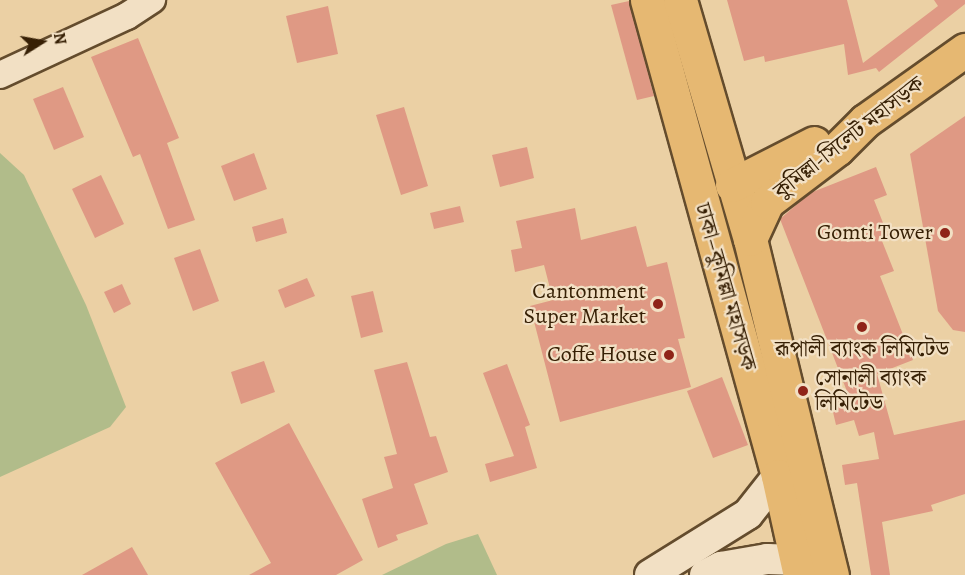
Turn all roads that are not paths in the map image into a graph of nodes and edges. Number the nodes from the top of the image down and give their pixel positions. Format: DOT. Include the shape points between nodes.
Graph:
graph roads {
  1 [pos="152,0"];
  2 [pos="647,0"];
  3 [pos="680,0"];
  4 [pos="965,50"];
  5 [pos="0,75"];
  6 [pos="711,107"];
  7 [pos="865,121"];
  8 [pos="778,164"];
  9 [pos="732,184"];
  10 [pos="750,239"];
  11 [pos="778,476"];
  12 [pos="798,568"];
  13 [pos="650,575"];
  14 [pos="705,575"];
  15 [pos="832,575"];
  1 -- 5 [label="street" via="127,16"];
  2 -- 11 [label="highway, ঢাকা–কুমিল্লা মহাসড়ক"];
  3 -- 6 [label="highway, ঢাকা–কুমিল্লা মহাসড়ক"];
  4 -- 7 [label="highway, কুমিল্লা-সিলেট মহাসড়ক"];
  6 -- 8 [label="highway" via="724,140 739,157 762,166"];
  6 -- 9 [label="highway, ঢাকা–কুমিল্লা মহাসড়ক"];
  7 -- 8 [label="highway" via="830,134"];
  7 -- 10 [label="highway, কুমিল্লা-সিলেট মহাসড়ক" via="837,150 766,202"];
  8 -- 9 [label="highway"];
  9 -- 10 [label="highway, ঢাকা–কুমিল্লা মহাসড়ক"];
  10 -- 15 [label="highway, ঢাকা–কুমিল্লা মহাসড়ক"];
  11 -- 12 [label="highway, ঢাকা–কুমিল্লা মহাসড়ক"];
  11 -- 13 [label="main road" via="748,514"];
  12 -- 14 [label="main road" via="767,559 721,567"];
}
